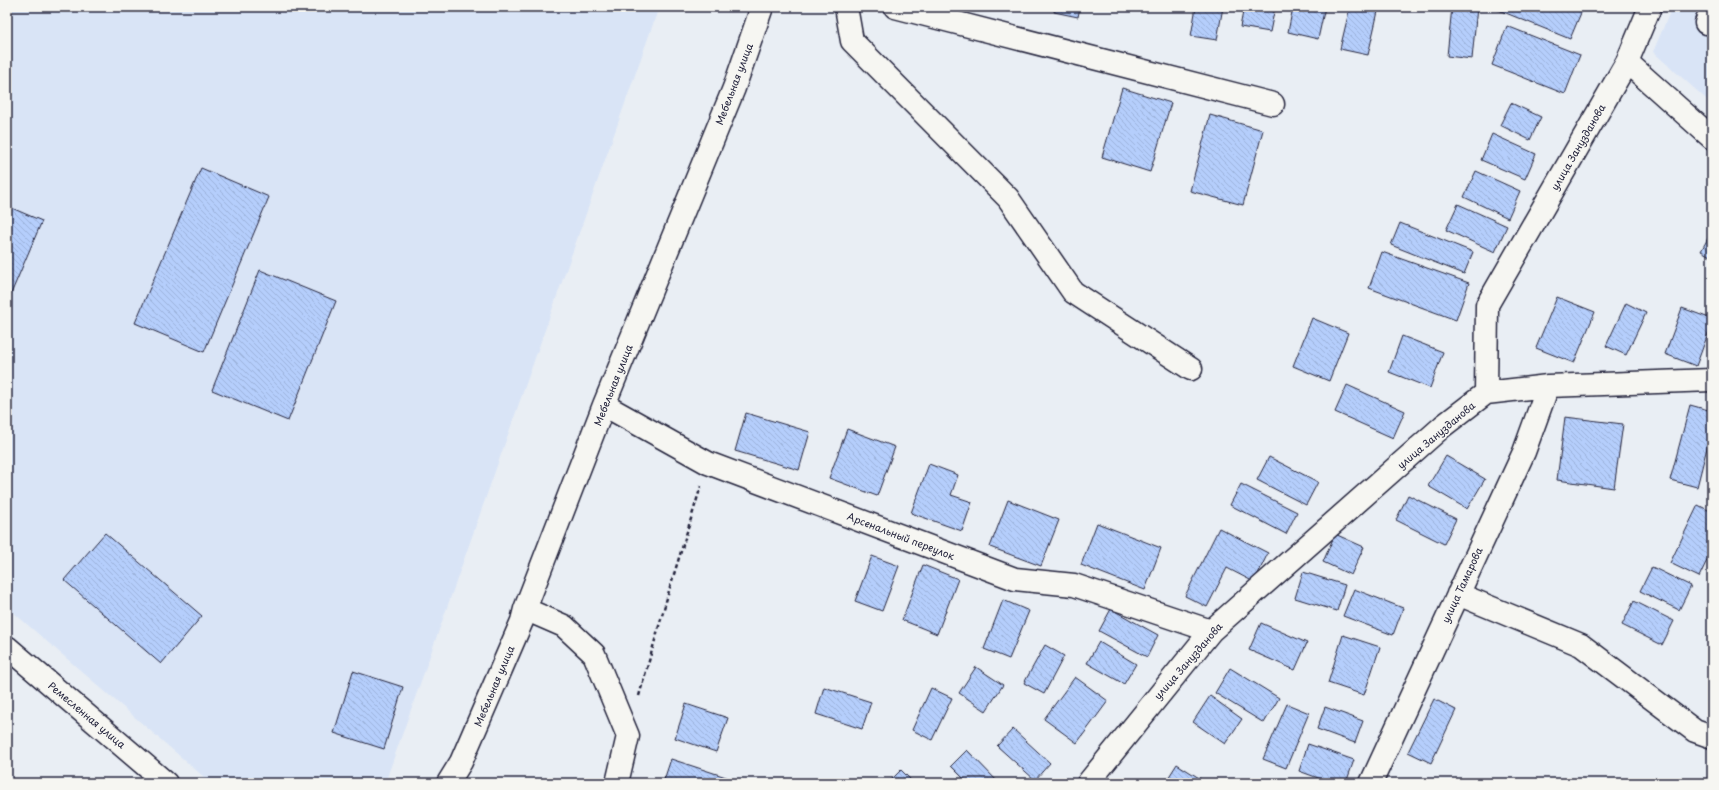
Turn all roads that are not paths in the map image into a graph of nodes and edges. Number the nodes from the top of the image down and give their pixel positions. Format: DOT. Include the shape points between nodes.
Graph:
graph roads {
  1 [pos="762,7"];
  2 [pos="846,7"];
  3 [pos="895,7"];
  4 [pos="1650,7"];
  5 [pos="1627,62"];
  6 [pos="1273,104"];
  7 [pos="1712,138"];
  8 [pos="1191,369"];
  9 [pos="1712,380"];
  10 [pos="1548,386"];
  11 [pos="1486,394"];
  12 [pos="604,405"];
  13 [pos="1458,594"];
  14 [pos="525,609"];
  15 [pos="1211,631"];
  16 [pos="7,647"];
  17 [pos="1712,737"];
  18 [pos="166,783"];
  19 [pos="448,783"];
  20 [pos="617,783"];
  21 [pos="1088,783"];
  22 [pos="1371,783"];
  1 -- 12 [label="street, Мебельная улица" via="734,88"];
  2 -- 8 [label="street" via="852,41 1008,198 1073,292"];
  3 -- 6 [label="street"];
  4 -- 5 [label="street, улица Занузданова"];
  5 -- 7 [label="street"];
  5 -- 11 [label="street, улица Занузданова" via="1487,305"];
  9 -- 10 [label="street"];
  10 -- 11 [label="street"];
  10 -- 13 [label="street, улица Тамарова" via="1524,452"];
  11 -- 15 [label="street, улица Занузданова" via="1443,426"];
  12 -- 14 [label="street, Мебельная улица"];
  12 -- 15 [label="street, Арсенальный переулок" via="708,463 1015,579 1074,585"];
  13 -- 17 [label="street" via="1581,645 1695,731"];
  13 -- 22 [label="street, улица Тамарова"];
  14 -- 19 [label="street, Мебельная улица" via="461,762"];
  14 -- 20 [label="street" via="564,626 594,654 628,736"];
  15 -- 21 [label="street, улица Занузданова"];
  16 -- 18 [label="street, Ремесленная улица"];
}
